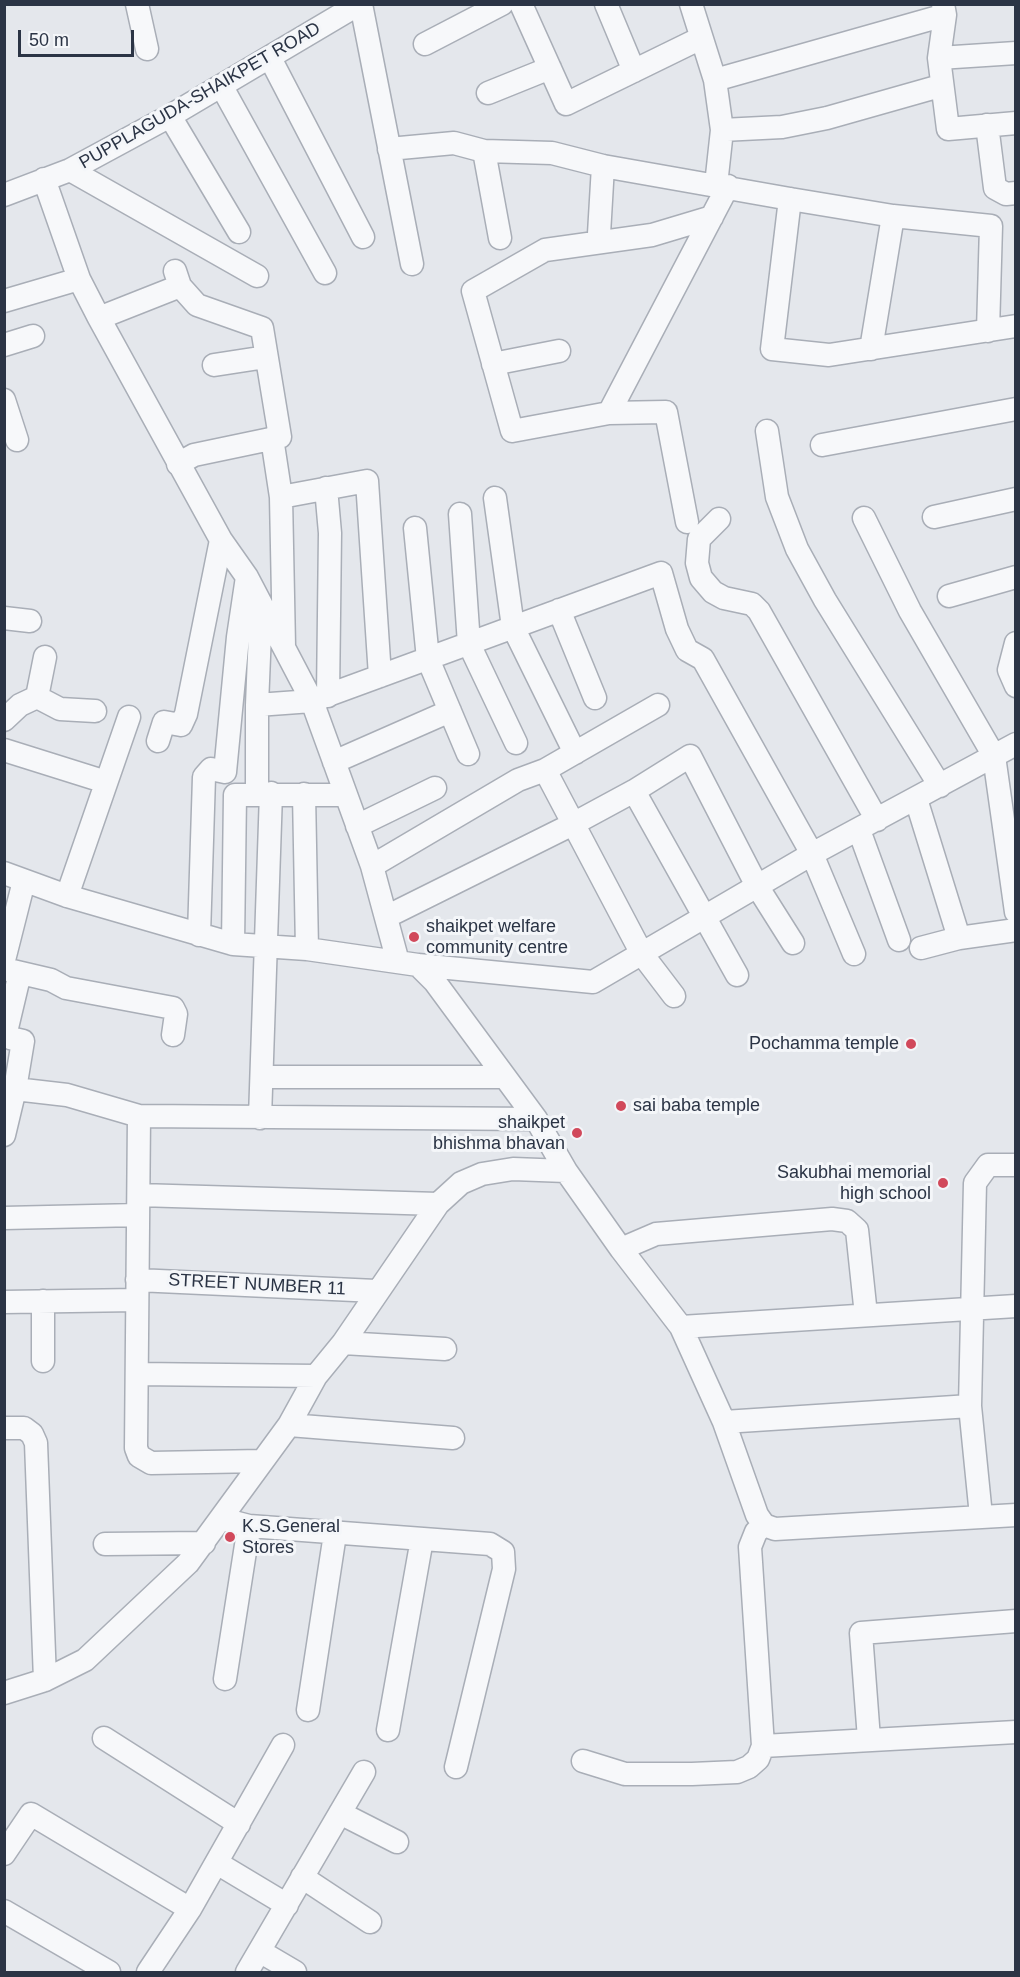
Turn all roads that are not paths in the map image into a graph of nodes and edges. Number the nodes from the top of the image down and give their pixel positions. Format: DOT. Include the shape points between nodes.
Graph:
graph roads {
  1 [pos="137,4"];
  2 [pos="360,4"];
  3 [pos="502,4"];
  4 [pos="521,4"];
  5 [pos="606,4"];
  6 [pos="697,6"];
  7 [pos="944,10"];
  8 [pos="701,38"];
  9 [pos="425,44"];
  10 [pos="147,49"];
  11 [pos="1016,53"];
  12 [pos="270,58"];
  13 [pos="939,58"];
  14 [pos="550,68"];
  15 [pos="634,71"];
  16 [pos="715,80"];
  17 [pos="940,86"];
  18 [pos="222,87"];
  19 [pos="489,93"];
  20 [pos="170,116"];
  21 [pos="1016,123"];
  22 [pos="987,125"];
  23 [pos="722,130"];
  24 [pos="389,149"];
  25 [pos="484,151"];
  26 [pos="603,166"];
  27 [pos="70,170"];
  28 [pos="44,179"];
  29 [pos="722,185"];
  30 [pos="1016,193"];
  31 [pos="4,195"];
  32 [pos="790,199"];
  33 [pos="893,216"];
  34 [pos="712,217"];
  35 [pos="239,232"];
  36 [pos="599,234"];
  37 [pos="363,237"];
  38 [pos="500,238"];
  39 [pos="412,264"];
  40 [pos="325,273"];
  41 [pos="257,276"];
  42 [pos="79,279"];
  43 [pos="4,301"];
  44 [pos="99,318"];
  45 [pos="1016,326"];
  46 [pos="988,331"];
  47 [pos="33,336"];
  48 [pos="4,345"];
  49 [pos="871,349"];
  50 [pos="559,351"];
  51 [pos="266,357"];
  52 [pos="493,364"];
  53 [pos="214,365"];
  54 [pos="4,400"];
  55 [pos="1016,409"];
  56 [pos="609,413"];
  57 [pos="767,430"];
  58 [pos="272,438"];
  59 [pos="17,440"];
  60 [pos="822,445"];
  61 [pos="178,464"];
  62 [pos="326,488"];
  63 [pos="281,497"];
  64 [pos="495,498"];
  65 [pos="1016,499"];
  66 [pos="460,514"];
  67 [pos="934,517"];
  68 [pos="864,518"];
  69 [pos="719,519"];
  70 [pos="687,522"];
  71 [pos="415,528"];
  72 [pos="221,540"];
  73 [pos="247,578"];
  74 [pos="1016,578"];
  75 [pos="949,596"];
  76 [pos="261,608"];
  77 [pos="559,610"];
  78 [pos="4,618"];
  79 [pos="30,621"];
  80 [pos="513,627"];
  81 [pos="469,644"];
  82 [pos="1015,647"];
  83 [pos="284,649"];
  84 [pos="45,657"];
  85 [pos="428,659"];
  86 [pos="380,676"];
  87 [pos="1016,686"];
  88 [pos="37,697"];
  89 [pos="320,698"];
  90 [pos="595,698"];
  91 [pos="257,705"];
  92 [pos="658,705"];
  93 [pos="95,711"];
  94 [pos="450,711"];
  95 [pos="129,717"];
  96 [pos="4,720"];
  97 [pos="158,741"];
  98 [pos="516,743"];
  99 [pos="1016,744"];
  100 [pos="4,750"];
  101 [pos="575,753"];
  102 [pos="468,754"];
  103 [pos="994,756"];
  104 [pos="334,762"];
  105 [pos="545,770"];
  106 [pos="106,782"];
  107 [pos="940,786"];
  108 [pos="435,788"];
  109 [pos="634,791"];
  110 [pos="264,793"];
  111 [pos="304,794"];
  112 [pos="345,795"];
  113 [pos="916,799"];
  114 [pos="573,824"];
  115 [pos="868,825"];
  116 [pos="357,826"];
  117 [pos="812,854"];
  118 [pos="372,866"];
  119 [pos="14,877"];
  120 [pos="758,886"];
  121 [pos="66,897"];
  122 [pos="1016,912"];
  123 [pos="704,917"];
  124 [pos="386,918"];
  125 [pos="1016,930"];
  126 [pos="200,935"];
  127 [pos="959,938"];
  128 [pos="899,940"];
  129 [pos="233,944"];
  130 [pos="793,944"];
  131 [pos="267,948"];
  132 [pos="921,948"];
  133 [pos="307,949"];
  134 [pos="642,954"];
  135 [pos="854,954"];
  136 [pos="408,964"];
  137 [pos="10,967"];
  138 [pos="736,975"];
  139 [pos="674,996"];
  140 [pos="173,1035"];
  141 [pos="262,1077"];
  142 [pos="504,1077"];
  143 [pos="10,1088"];
  144 [pos="139,1116"];
  145 [pos="260,1118"];
  146 [pos="536,1119"];
  147 [pos="4,1135"];
  148 [pos="1016,1165"];
  149 [pos="566,1171"];
  150 [pos="438,1204"];
  151 [pos="138,1205"];
  152 [pos="4,1218"];
  153 [pos="621,1249"];
  154 [pos="137,1290"];
  155 [pos="376,1291"];
  156 [pos="43,1301"];
  157 [pos="4,1302"];
  158 [pos="1016,1306"];
  159 [pos="972,1307"];
  160 [pos="866,1315"];
  161 [pos="681,1327"];
  162 [pos="342,1343"];
  163 [pos="445,1349"];
  164 [pos="43,1361"];
  165 [pos="138,1374"];
  166 [pos="316,1376"];
  167 [pos="970,1406"];
  168 [pos="724,1422"];
  169 [pos="289,1425"];
  170 [pos="4,1428"];
  171 [pos="453,1438"];
  172 [pos="262,1461"];
  173 [pos="1016,1515"];
  174 [pos="981,1516"];
  175 [pos="222,1519"];
  176 [pos="764,1525"];
  177 [pos="249,1526"];
  178 [pos="335,1534"];
  179 [pos="422,1539"];
  180 [pos="204,1543"];
  181 [pos="105,1544"];
  182 [pos="1016,1621"];
  183 [pos="225,1679"];
  184 [pos="45,1680"];
  185 [pos="4,1693"];
  186 [pos="308,1710"];
  187 [pos="388,1730"];
  188 [pos="1016,1732"];
  189 [pos="104,1738"];
  190 [pos="869,1739"];
  191 [pos="283,1745"];
  192 [pos="763,1746"];
  193 [pos="583,1761"];
  194 [pos="456,1767"];
  195 [pos="364,1772"];
  196 [pos="340,1813"];
  197 [pos="239,1824"];
  198 [pos="397,1842"];
  199 [pos="4,1854"];
  200 [pos="217,1863"];
  201 [pos="302,1877"];
  202 [pos="287,1905"];
  203 [pos="190,1909"];
  204 [pos="4,1911"];
  205 [pos="370,1922"];
  206 [pos="261,1952"];
  207 [pos="109,1972"];
  208 [pos="148,1972"];
  209 [pos="247,1972"];
  210 [pos="295,1972"];
  1 -- 10 [label="street"];
  2 -- 12 [label="street, PUPPLAGUDA-SHAIKPET ROAD"];
  2 -- 24 [label="street"];
  3 -- 9 [label="street"];
  4 -- 14 [label="street"];
  5 -- 15 [label="street"];
  6 -- 8 [label="street"];
  7 -- 13 [label="street"];
  7 -- 16 [label="street"];
  8 -- 15 [label="street"];
  8 -- 16 [label="street"];
  11 -- 13 [label="street"];
  12 -- 18 [label="street, PUPPLAGUDA-SHAIKPET ROAD"];
  12 -- 37 [label="street"];
  13 -- 17 [label="street"];
  14 -- 15 [label="street" via="566,104"];
  14 -- 19 [label="street"];
  16 -- 23 [label="street"];
  17 -- 22 [label="street" via="948,129"];
  17 -- 23 [label="street" via="782,128"];
  18 -- 20 [label="street, PUPPLAGUDA-SHAIKPET ROAD"];
  18 -- 40 [label="street"];
  20 -- 27 [label="street, PUPPLAGUDA-SHAIKPET ROAD"];
  20 -- 35 [label="street"];
  21 -- 22 [label="street"];
  22 -- 30 [label="street" via="996,188 1006,194"];
  23 -- 29 [label="street"];
  24 -- 25 [label="street" via="454,143"];
  24 -- 39 [label="street"];
  25 -- 26 [label="street" via="552,153"];
  25 -- 38 [label="street"];
  26 -- 29 [label="street"];
  26 -- 36 [label="street"];
  27 -- 28 [label="street, PUPPLAGUDA-SHAIKPET ROAD"];
  27 -- 41 [label="street"];
  28 -- 31 [label="street, PUPPLAGUDA-SHAIKPET ROAD"];
  28 -- 42 [label="street"];
  29 -- 32 [label="street"];
  29 -- 34 [label="street"];
  32 -- 33 [label="street"];
  32 -- 49 [label="street" via="771,349 829,356"];
  33 -- 46 [label="street" via="991,226"];
  33 -- 49 [label="street"];
  34 -- 52 [label="street" via="652,235 545,250 473,291"];
  34 -- 56 [label="street"];
  42 -- 43 [label="street"];
  42 -- 44 [label="street"];
  44 -- 51 [label="street" via="178,279 197,305 262,328"];
  44 -- 61 [label="street"];
  45 -- 46 [label="street"];
  46 -- 49 [label="street"];
  47 -- 48 [label="street"];
  50 -- 52 [label="street"];
  51 -- 53 [label="street"];
  51 -- 58 [label="street" via="280,437"];
  52 -- 56 [label="street" via="512,431"];
  54 -- 59 [label="street"];
  55 -- 60 [label="street"];
  56 -- 70 [label="street" via="666,412"];
  57 -- 107 [label="street" via="777,497 797,549"];
  58 -- 61 [label="street" via="194,454"];
  58 -- 63 [label="street"];
  61 -- 72 [label="street"];
  62 -- 63 [label="street"];
  62 -- 86 [label="street" via="367,481"];
  62 -- 89 [label="street" via="330,533"];
  63 -- 83 [label="street"];
  64 -- 80 [label="street"];
  65 -- 67 [label="street"];
  66 -- 81 [label="street"];
  68 -- 103 [label="street" via="910,611"];
  69 -- 115 [label="street" via="699,539 697,563 701,578 713,592 753,604 759,611"];
  71 -- 85 [label="street"];
  72 -- 73 [label="street"];
  72 -- 97 [label="street" via="186,714 181,725 164,722"];
  73 -- 76 [label="street"];
  73 -- 126 [label="street" via="225,772 211,769 204,777"];
  74 -- 75 [label="street"];
  76 -- 83 [label="street"];
  76 -- 91 [label="street"];
  77 -- 80 [label="street"];
  77 -- 90 [label="street"];
  77 -- 117 [label="street" via="661,573 687,650 703,659"];
  78 -- 79 [label="street"];
  80 -- 81 [label="street"];
  80 -- 101 [label="street"];
  81 -- 85 [label="street"];
  81 -- 98 [label="street"];
  82 -- 87 [label="street" via="1009,670"];
  83 -- 89 [label="street"];
  84 -- 88 [label="street"];
  85 -- 86 [label="street"];
  85 -- 94 [label="street"];
  86 -- 89 [label="street"];
  88 -- 93 [label="street" via="60,709"];
  88 -- 96 [label="street" via="20,705"];
  89 -- 91 [label="street"];
  89 -- 104 [label="street"];
  91 -- 110 [label="street"];
  92 -- 101 [label="street"];
  94 -- 102 [label="street"];
  94 -- 104 [label="street"];
  95 -- 106 [label="street"];
  99 -- 103 [label="street"];
  100 -- 106 [label="street"];
  101 -- 105 [label="street"];
  103 -- 107 [label="street"];
  103 -- 122 [label="street"];
  104 -- 112 [label="street"];
  105 -- 114 [label="street"];
  105 -- 118 [label="street" via="518,780"];
  106 -- 121 [label="street"];
  107 -- 113 [label="street"];
  108 -- 116 [label="street"];
  109 -- 114 [label="street"];
  109 -- 120 [label="street" via="690,756"];
  109 -- 123 [label="street"];
  110 -- 111 [label="street"];
  110 -- 129 [label="street" via="235,795"];
  110 -- 131 [label="street"];
  111 -- 112 [label="street"];
  111 -- 133 [label="street"];
  112 -- 116 [label="street"];
  113 -- 115 [label="street"];
  113 -- 127 [label="street"];
  114 -- 124 [label="street"];
  114 -- 134 [label="street"];
  115 -- 117 [label="street"];
  115 -- 128 [label="street"];
  116 -- 118 [label="street"];
  117 -- 120 [label="street"];
  117 -- 135 [label="street"];
  118 -- 124 [label="street"];
  119 -- 121 [label="street"];
  119 -- 137 [label="street"];
  120 -- 123 [label="street"];
  120 -- 130 [label="street"];
  121 -- 126 [label="street"];
  123 -- 134 [label="street"];
  123 -- 138 [label="street"];
  124 -- 136 [label="street"];
  125 -- 127 [label="street"];
  126 -- 129 [label="street"];
  127 -- 132 [label="street"];
  129 -- 131 [label="street"];
  131 -- 133 [label="street"];
  131 -- 141 [label="street"];
  133 -- 136 [label="street"];
  134 -- 136 [label="street" via="593,982"];
  134 -- 139 [label="street"];
  136 -- 142 [label="street" via="435,982"];
  137 -- 140 [label="street" via="66,988 173,1008"];
  137 -- 143 [label="street" via="6,1032 10,1038 23,1041"];
  141 -- 142 [label="street"];
  141 -- 145 [label="street"];
  142 -- 146 [label="street"];
  143 -- 144 [label="street" via="68,1095"];
  143 -- 147 [label="street"];
  144 -- 145 [label="street"];
  144 -- 151 [label="street"];
  145 -- 146 [label="street"];
  146 -- 149 [label="street"];
  148 -- 159 [label="street" via="988,1165 975,1183"];
  149 -- 150 [label="street" via="513,1169 482,1174 461,1183"];
  149 -- 153 [label="street"];
  150 -- 151 [label="street"];
  150 -- 155 [label="street"];
  151 -- 152 [label="street"];
  151 -- 154 [label="street"];
  153 -- 160 [label="street" via="656,1234 832,1219 847,1221 857,1230"];
  153 -- 161 [label="street"];
  154 -- 155 [label="street, STREET NUMBER 11"];
  154 -- 156 [label="street, STREET NUMBER 11"];
  154 -- 165 [label="street"];
  155 -- 162 [label="street"];
  156 -- 157 [label="street, STREET NUMBER 11"];
  156 -- 164 [label="street"];
  158 -- 159 [label="street"];
  159 -- 160 [label="street"];
  159 -- 167 [label="street"];
  160 -- 161 [label="street"];
  161 -- 168 [label="street"];
  162 -- 163 [label="street"];
  162 -- 166 [label="street"];
  165 -- 166 [label="street"];
  165 -- 172 [label="street" via="136,1448 145,1461"];
  166 -- 169 [label="street"];
  167 -- 168 [label="street"];
  167 -- 174 [label="street"];
  168 -- 176 [label="street" via="750,1499"];
  169 -- 171 [label="street"];
  169 -- 172 [label="street"];
  170 -- 184 [label="street" via="24,1428 36,1443"];
  172 -- 175 [label="street"];
  173 -- 174 [label="street"];
  174 -- 176 [label="street" via="775,1529"];
  175 -- 177 [label="street"];
  175 -- 180 [label="street"];
  176 -- 192 [label="street" via="750,1547"];
  177 -- 178 [label="street"];
  177 -- 183 [label="street"];
  178 -- 179 [label="street"];
  178 -- 186 [label="street"];
  179 -- 187 [label="street"];
  179 -- 194 [label="street" via="490,1544 503,1552 504,1558"];
  180 -- 181 [label="street"];
  180 -- 184 [label="street" via="188,1563 85,1660"];
  182 -- 190 [label="street" via="861,1633"];
  184 -- 185 [label="street"];
  188 -- 190 [label="street"];
  189 -- 197 [label="street"];
  190 -- 192 [label="street"];
  191 -- 197 [label="street"];
  192 -- 193 [label="street" via="758,1759 737,1772 625,1774"];
  195 -- 196 [label="street"];
  196 -- 198 [label="street"];
  196 -- 201 [label="street"];
  197 -- 200 [label="street"];
  199 -- 203 [label="street" via="32,1814"];
  200 -- 202 [label="street"];
  200 -- 203 [label="street"];
  201 -- 202 [label="street"];
  201 -- 205 [label="street"];
  202 -- 206 [label="street"];
  203 -- 208 [label="street"];
  204 -- 207 [label="street"];
  206 -- 209 [label="street"];
  206 -- 210 [label="street"];
}
